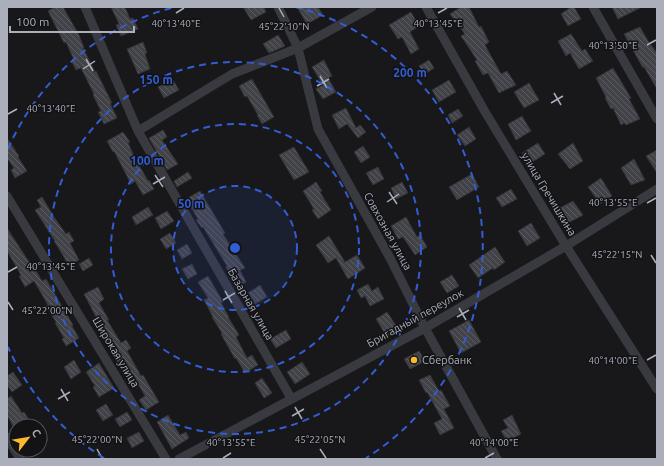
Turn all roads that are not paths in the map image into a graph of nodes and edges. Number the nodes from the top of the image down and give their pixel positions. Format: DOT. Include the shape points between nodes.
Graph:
graph roads {
  1 [pos="85,7"];
  2 [pos="278,7"];
  3 [pos="372,7"];
  4 [pos="426,7"];
  5 [pos="593,7"];
  6 [pos="298,48"];
  7 [pos="657,119"];
  8 [pos="138,131"];
  9 [pos="657,189"];
  10 [pos="7,196"];
  11 [pos="566,246"];
  12 [pos="425,328"];
  13 [pos="657,389"];
  14 [pos="291,398"];
  15 [pos="7,437"];
  16 [pos="20,459"];
  17 [pos="166,459"];
  18 [pos="179,459"];
  19 [pos="497,459"];
  1 -- 8 [label="street, Базарная улица"];
  2 -- 6 [label="street, Совхозная улица"];
  3 -- 6 [label="street"];
  4 -- 11 [label="street, улица Гречишкина" via="484,110"];
  5 -- 7 [label="street"];
  6 -- 8 [label="street" via="232,74"];
  6 -- 12 [label="street, Совхозная улица" via="318,129 390,258"];
  8 -- 14 [label="street, Базарная улица"];
  9 -- 11 [label="street, Бригадный переулок"];
  10 -- 17 [label="street, Широкая улица"];
  11 -- 12 [label="street, Бригадный переулок"];
  11 -- 13 [label="street, улица Гречишкина"];
  12 -- 14 [label="street, Бригадный переулок"];
  12 -- 19 [label="street, Совхозная улица"];
  14 -- 18 [label="street, Бригадный переулок"];
  15 -- 16 [label="street"];
}
